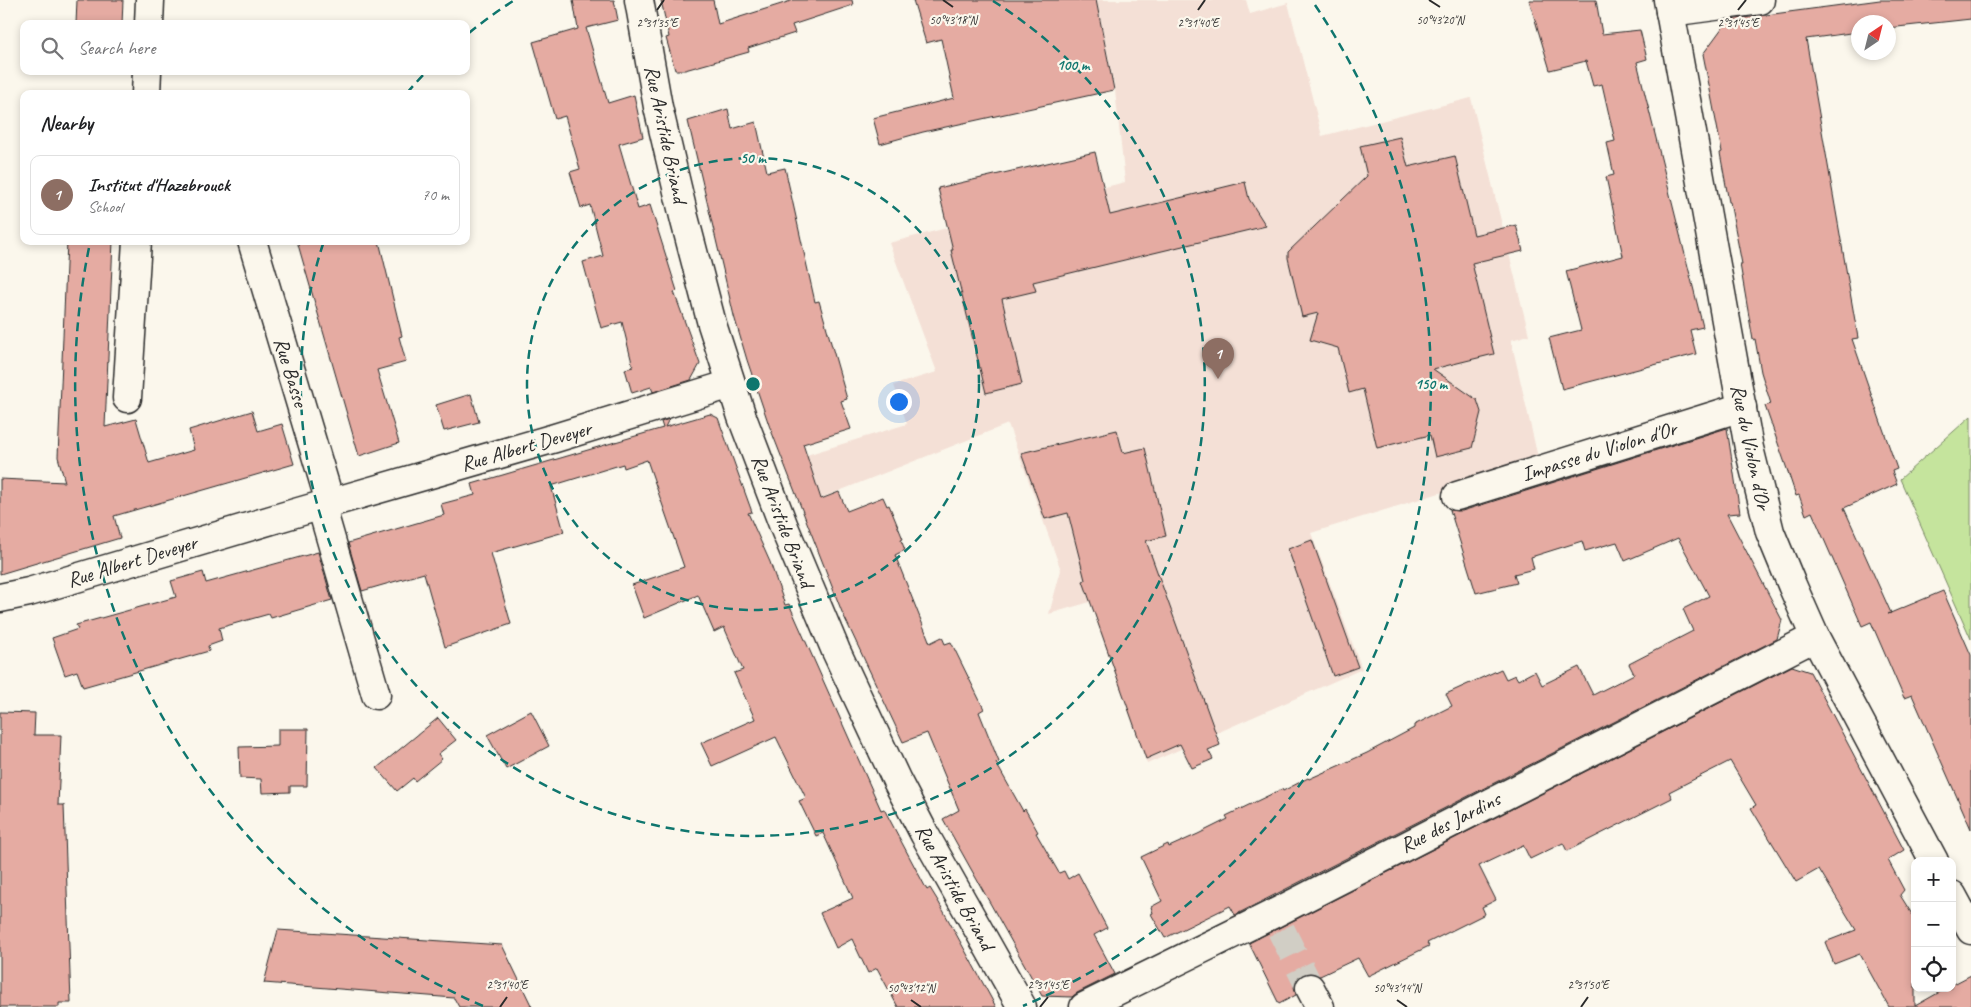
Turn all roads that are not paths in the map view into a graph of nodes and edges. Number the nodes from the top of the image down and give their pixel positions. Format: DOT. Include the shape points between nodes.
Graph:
graph roads {
  1 [pos="150,0"];
  2 [pos="639,0"];
  3 [pos="1760,0"];
  4 [pos="1669,6"];
  5 [pos="149,20"];
  6 [pos="147,75"];
  7 [pos="146,90"];
  8 [pos="137,245"];
  9 [pos="253,245"];
  10 [pos="730,384"];
  11 [pos="127,398"];
  12 [pos="1742,407"];
  13 [pos="1456,496"];
  14 [pos="326,504"];
  15 [pos="0,598"];
  16 [pos="1816,637"];
  17 [pos="376,695"];
  18 [pos="1932,857"];
  19 [pos="1956,902"];
  20 [pos="1971,930"];
  21 [pos="1022,1007"];
  22 [pos="1084,1007"];
  1 -- 5 [label="street"];
  2 -- 10 [label="street, Rue Aristide Briand" via="658,107 684,217"];
  3 -- 4 [label="street"];
  4 -- 12 [label="street, Rue du Violon d'Or"];
  6 -- 7 [label="street"];
  8 -- 11 [label="street"];
  9 -- 14 [label="street, Rue Basse"];
  10 -- 14 [label="street, Rue Albert Deveyer"];
  10 -- 21 [label="street, Rue Aristide Briand" via="812,596 867,719 926,836"];
  12 -- 13 [label="street, Impasse du Violon d'Or"];
  12 -- 16 [label="street, Rue du Violon d'Or" via="1770,532"];
  14 -- 15 [label="street, Rue Albert Deveyer" via="39,590"];
  14 -- 17 [label="street"];
  16 -- 18 [label="street, Rue du Violon d'Or"];
  16 -- 22 [label="street, Rue des Jardins" via="1277,922"];
  19 -- 20 [label="street"];
}
